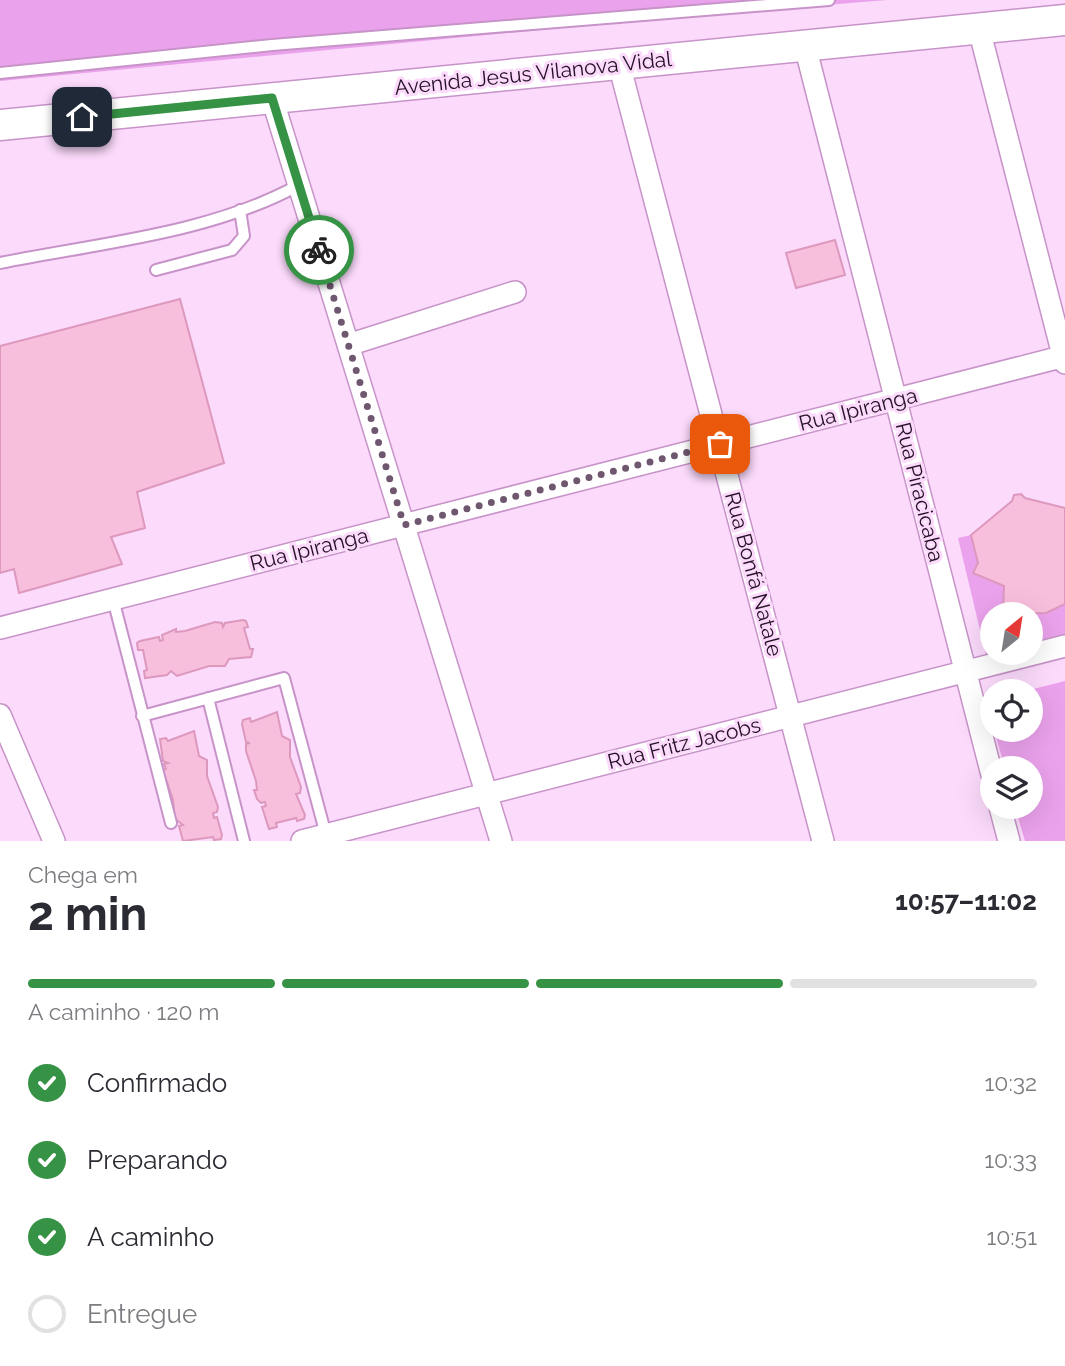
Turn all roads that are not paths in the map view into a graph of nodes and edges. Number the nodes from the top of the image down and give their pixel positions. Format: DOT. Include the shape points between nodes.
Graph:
graph roads {
  1 [pos="828,0"];
  2 [pos="1065,20"];
  3 [pos="979,29"];
  4 [pos="805,46"];
  5 [pos="619,64"];
  6 [pos="0,73"];
  7 [pos="272,98"];
  8 [pos="0,125"];
  9 [pos="299,185"];
  10 [pos="240,210"];
  11 [pos="0,263"];
  12 [pos="156,270"];
  13 [pos="514,292"];
  14 [pos="348,345"];
  15 [pos="1065,358"];
  16 [pos="897,399"];
  17 [pos="720,444"];
  18 [pos="404,525"];
  19 [pos="113,599"];
  20 [pos="0,628"];
  21 [pos="1065,646"];
  22 [pos="965,671"];
  23 [pos="208,698"];
  24 [pos="0,715"];
  25 [pos="142,716"];
  26 [pos="791,716"];
  27 [pos="987,756"];
  28 [pos="486,794"];
  29 [pos="1003,819"];
  30 [pos="171,823"];
  31 [pos="326,835"];
  32 [pos="54,841"];
  33 [pos="244,841"];
  34 [pos="302,841"];
  35 [pos="500,841"];
  36 [pos="823,841"];
  37 [pos="1009,841"];
  1 -- 6 [label="lane" via="272,45"];
  2 -- 3 [label="street, Avenida Jesus Vilanova Vidal"];
  3 -- 4 [label="street, Avenida Jesus Vilanova Vidal"];
  3 -- 15 [label="street"];
  4 -- 5 [label="street, Avenida Jesus Vilanova Vidal"];
  4 -- 16 [label="street, Rua Piracicaba"];
  5 -- 7 [label="street, Avenida Jesus Vilanova Vidal"];
  5 -- 17 [label="street, Rua Bonfá Natale"];
  7 -- 8 [label="street, Avenida Jesus Vilanova Vidal"];
  7 -- 9 [label="street"];
  9 -- 10 [label="lane"];
  9 -- 14 [label="street"];
  10 -- 11 [label="lane"];
  10 -- 12 [label="lane" via="244,236 232,250"];
  13 -- 14 [label="street"];
  14 -- 18 [label="street"];
  15 -- 16 [label="street, Rua Ipiranga"];
  16 -- 17 [label="street, Rua Ipiranga"];
  16 -- 22 [label="street, Rua Piracicaba"];
  17 -- 18 [label="street, Rua Ipiranga"];
  17 -- 26 [label="street, Rua Bonfá Natale"];
  18 -- 19 [label="street, Rua Ipiranga"];
  18 -- 28 [label="street"];
  19 -- 20 [label="street, Rua Ipiranga"];
  19 -- 25 [label="lane"];
  21 -- 22 [label="street, Rua Fritz Jacobs"];
  22 -- 26 [label="street, Rua Fritz Jacobs"];
  22 -- 27 [label="street, Rua Piracicaba"];
  23 -- 25 [label="lane"];
  23 -- 31 [label="lane" via="284,678"];
  23 -- 33 [label="lane"];
  24 -- 32 [label="street"];
  25 -- 30 [label="lane"];
  26 -- 28 [label="street, Rua Fritz Jacobs"];
  26 -- 36 [label="street, Rua Bonfá Natale"];
  28 -- 31 [label="street, Rua Fritz Jacobs"];
  28 -- 35 [label="street"];
  29 -- 37 [label="street"];
  31 -- 34 [label="street, Rua Fritz Jacobs"];
}
